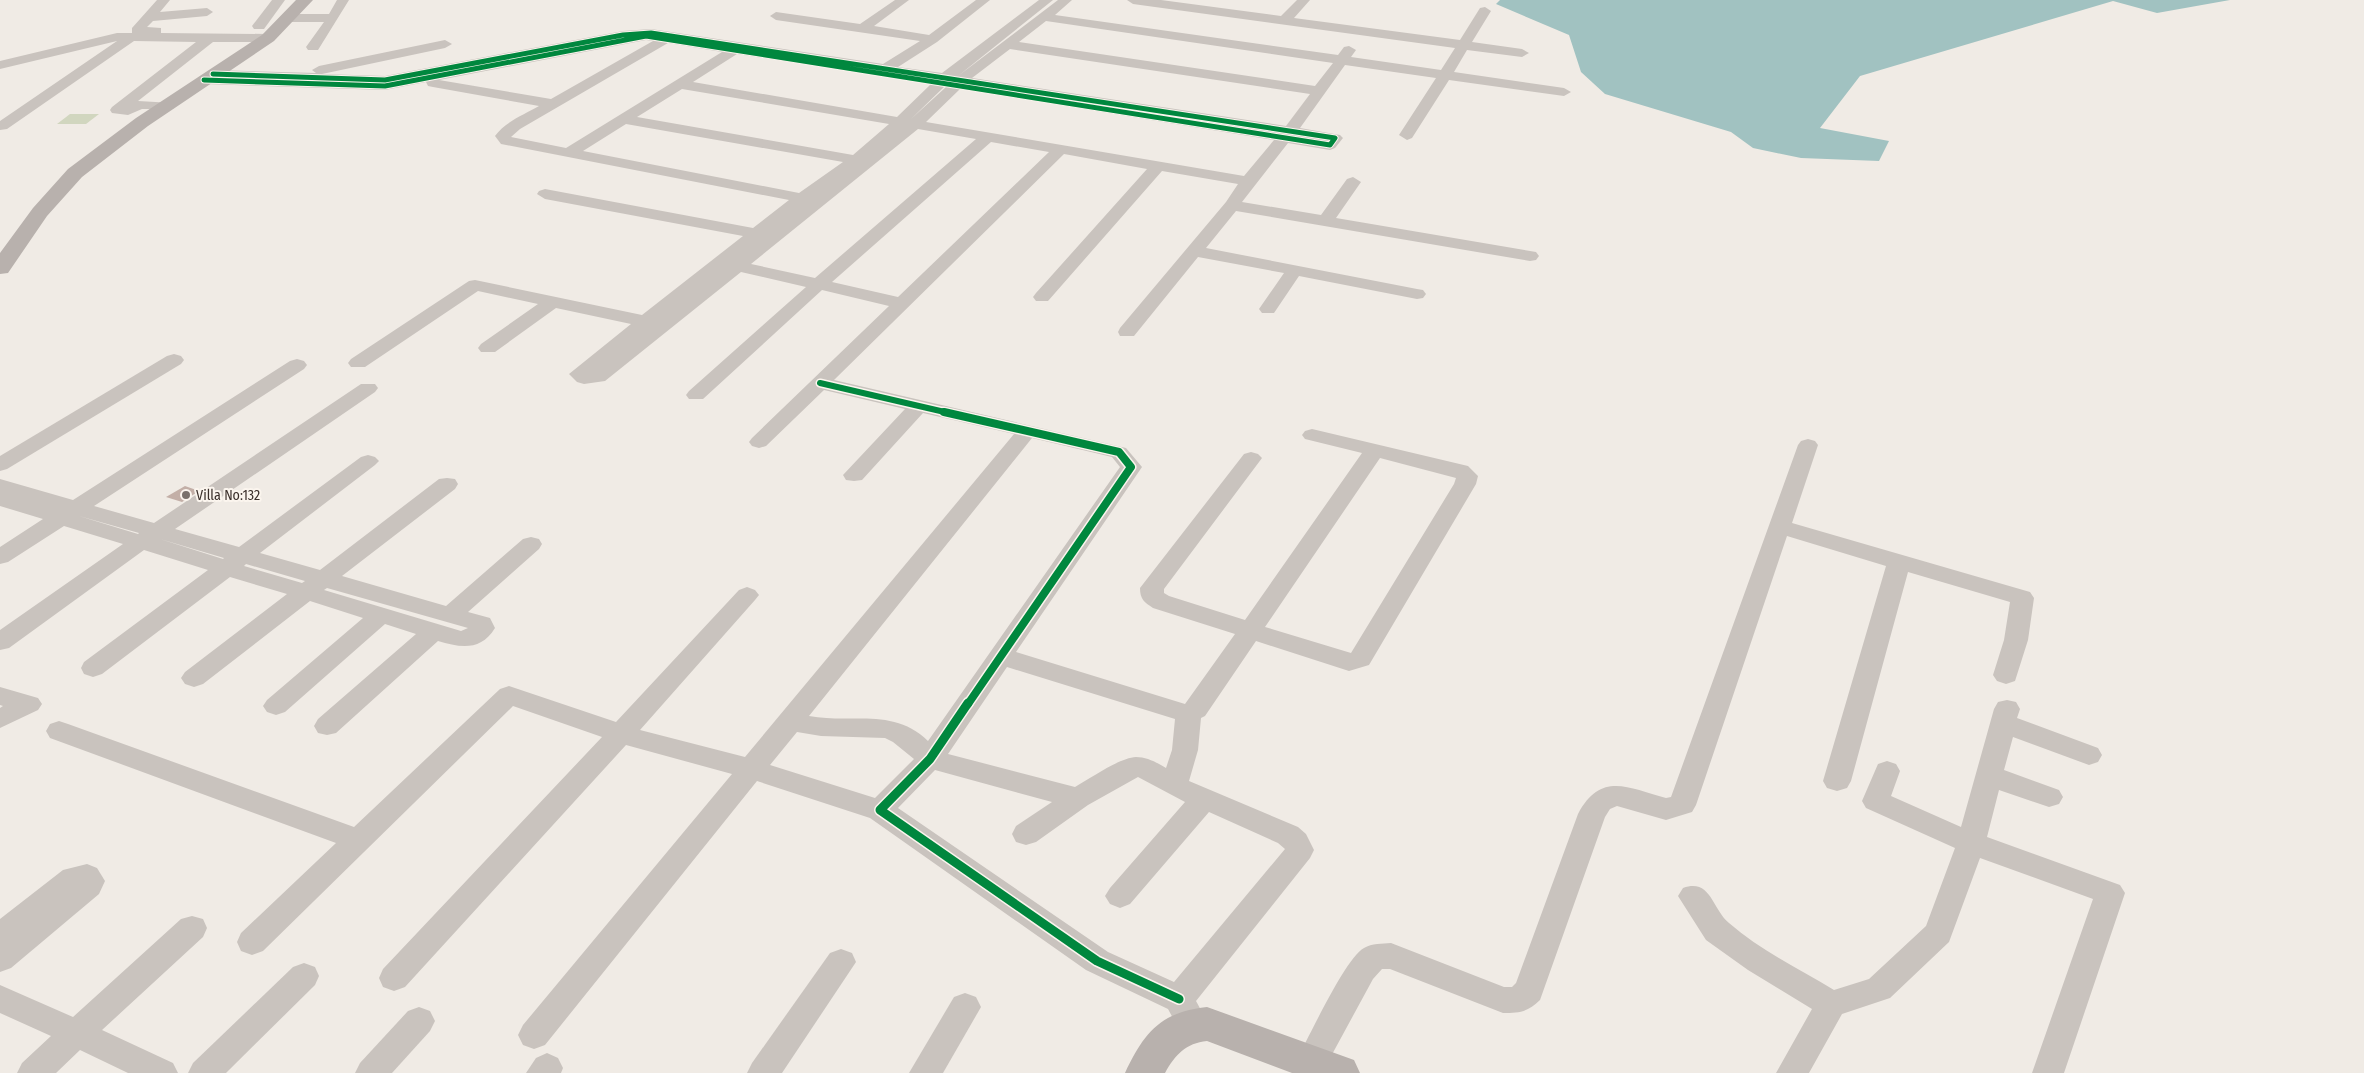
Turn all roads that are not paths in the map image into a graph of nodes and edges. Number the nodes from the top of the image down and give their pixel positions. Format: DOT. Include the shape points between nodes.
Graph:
graph roads {
  1 [pos="164,0"];
  2 [pos="219,0"];
  3 [pos="279,0"];
  4 [pos="305,0"];
  5 [pos="343,0"];
  6 [pos="903,0"];
  7 [pos="984,0"];
  8 [pos="1047,0"];
  9 [pos="1066,0"];
  10 [pos="1133,0"];
  11 [pos="1304,0"];
  12 [pos="1485,11"];
  13 [pos="208,12"];
  14 [pos="776,16"];
  15 [pos="150,17"];
  16 [pos="1044,17"];
  17 [pos="333,18"];
  18 [pos="1284,20"];
  19 [pos="286,22"];
  20 [pos="863,28"];
  21 [pos="193,30"];
  22 [pos="1364,31"];
  23 [pos="264,32"];
  24 [pos="132,37"];
  25 [pos="208,39"];
  26 [pos="666,39"];
  27 [pos="932,39"];
  28 [pos="445,44"];
  29 [pos="1009,45"];
  30 [pos="1464,45"];
  31 [pos="313,48"];
  32 [pos="736,50"];
  33 [pos="1522,53"];
  34 [pos="1342,60"];
  35 [pos="4,66"];
  36 [pos="887,68"];
  37 [pos="1445,74"];
  38 [pos="209,77"];
  39 [pos="280,78"];
  40 [pos="418,80"];
  41 [pos="951,81"];
  42 [pos="680,84"];
  43 [pos="1319,91"];
  44 [pos="1564,92"];
  45 [pos="552,104"];
  46 [pos="168,106"];
  47 [pos="623,119"];
  48 [pos="907,123"];
  49 [pos="2,126"];
  50 [pos="1287,134"];
  51 [pos="1407,135"];
  52 [pos="988,136"];
  53 [pos="1060,149"];
  54 [pos="569,153"];
  55 [pos="856,160"];
  56 [pos="1159,164"];
  57 [pos="1248,180"];
  58 [pos="1352,182"];
  59 [pos="546,194"];
  60 [pos="802,198"];
  61 [pos="1232,205"];
  62 [pos="1326,220"];
  63 [pos="757,234"];
  64 [pos="1196,251"];
  65 [pos="1530,256"];
  66 [pos="728,264"];
  67 [pos="0,268"];
  68 [pos="1295,270"];
  69 [pos="819,284"];
  70 [pos="1417,294"];
  71 [pos="1042,297"];
  72 [pos="551,303"];
  73 [pos="902,303"];
  74 [pos="1268,309"];
  75 [pos="1127,332"];
  76 [pos="488,348"];
  77 [pos="174,360"];
  78 [pos="358,363"];
  79 [pos="297,365"];
  80 [pos="820,383"];
  81 [pos="368,388"];
  82 [pos="696,395"];
  83 [pos="919,405"];
  84 [pos="1028,431"];
  85 [pos="1312,435"];
  86 [pos="759,442"];
  87 [pos="1808,445"];
  88 [pos="1375,450"];
  89 [pos="1251,458"];
  90 [pos="368,461"];
  91 [pos="0,466"];
  92 [pos="854,475"];
  93 [pos="446,484"];
  94 [pos="0,486"];
  95 [pos="0,499"];
  96 [pos="67,512"];
  97 [pos="1781,527"];
  98 [pos="150,536"];
  99 [pos="531,544"];
  100 [pos="0,557"];
  101 [pos="233,561"];
  102 [pos="1899,562"];
  103 [pos="313,586"];
  104 [pos="746,595"];
  105 [pos="382,614"];
  106 [pos="442,623"];
  107 [pos="1249,632"];
  108 [pos="0,642"];
  109 [pos="1001,656"];
  110 [pos="93,668"];
  111 [pos="2006,675"];
  112 [pos="194,678"];
  113 [pos="0,696"];
  114 [pos="276,706"];
  115 [pos="1188,714"];
  116 [pos="0,719"];
  117 [pos="791,721"];
  118 [pos="327,726"];
  119 [pos="59,731"];
  120 [pos="622,734"];
  121 [pos="2089,756"];
  122 [pos="930,759"];
  123 [pos="752,769"];
  124 [pos="1887,771"];
  125 [pos="1991,776"];
  126 [pos="1837,781"];
  127 [pos="1174,786"];
  128 [pos="2049,797"];
  129 [pos="1078,798"];
  130 [pos="1204,799"];
  131 [pos="880,810"];
  132 [pos="1026,834"];
  133 [pos="356,839"];
  134 [pos="1971,843"];
  135 [pos="1120,896"];
  136 [pos="1693,896"];
  137 [pos="192,928"];
  138 [pos="0,936"];
  139 [pos="252,942"];
  140 [pos="0,959"];
  141 [pos="842,962"];
  142 [pos="304,976"];
  143 [pos="394,978"];
  144 [pos="0,998"];
  145 [pos="1831,1004"];
  146 [pos="965,1007"];
  147 [pos="1186,1012"];
  148 [pos="419,1021"];
  149 [pos="75,1034"];
  150 [pos="534,1035"];
  151 [pos="1326,1067"];
  152 [pos="32,1073"];
  153 [pos="162,1073"];
  154 [pos="204,1073"];
  155 [pos="370,1073"];
  156 [pos="763,1073"];
  157 [pos="925,1073"];
  158 [pos="1144,1073"];
  159 [pos="1792,1073"];
  160 [pos="2048,1073"];
  1 -- 15 [label="street"];
  2 -- 13 [label="street"];
  3 -- 23 [label="street"];
  4 -- 19 [label="main road"];
  5 -- 17 [label="street"];
  6 -- 20 [label="street"];
  7 -- 27 [label="street"];
  8 -- 41 [label="street"];
  9 -- 16 [label="street"];
  10 -- 18 [label="street"];
  11 -- 18 [label="street"];
  12 -- 30 [label="street"];
  13 -- 15 [label="street"];
  13 -- 21 [label="street"];
  14 -- 20 [label="street"];
  15 -- 21 [label="street" via="137,31"];
  16 -- 29 [label="street"];
  16 -- 34 [label="street"];
  17 -- 19 [label="street"];
  17 -- 31 [label="street"];
  18 -- 22 [label="street"];
  19 -- 23 [label="main road"];
  20 -- 27 [label="street"];
  21 -- 23 [label="street"];
  22 -- 30 [label="street"];
  22 -- 34 [label="street"];
  23 -- 25 [label="street"];
  23 -- 38 [label="main road"];
  24 -- 25 [label="street"];
  24 -- 35 [label="street" via="106,39"];
  24 -- 49 [label="street"];
  25 -- 46 [label="street" via="117,110 128,111 139,105"];
  26 -- 32 [label="street"];
  26 -- 40 [label="street" via="646,36"];
  26 -- 45 [label="street"];
  27 -- 36 [label="street"];
  28 -- 39 [label="street"];
  29 -- 41 [label="street"];
  29 -- 43 [label="street"];
  30 -- 33 [label="street"];
  30 -- 37 [label="street"];
  32 -- 41 [label="street"];
  32 -- 42 [label="street"];
  34 -- 37 [label="street"];
  34 -- 43 [label="street"];
  36 -- 39 [label="street" via="640,33 385,80"];
  36 -- 41 [label="street"];
  37 -- 44 [label="street"];
  37 -- 51 [label="street"];
  38 -- 39 [label="street"];
  38 -- 40 [label="street" via="385,86"];
  38 -- 46 [label="main road"];
  40 -- 45 [label="street"];
  41 -- 48 [label="street"];
  41 -- 50 [label="street"];
  42 -- 47 [label="street"];
  42 -- 48 [label="street"];
  43 -- 50 [label="street"];
  45 -- 54 [label="street" via="503,136 506,141"];
  46 -- 67 [label="main road" via="75,173 40,212"];
  47 -- 54 [label="street"];
  47 -- 55 [label="street"];
  48 -- 52 [label="street"];
  48 -- 55 [label="street"];
  48 -- 66 [label="street"];
  50 -- 57 [label="street"];
  52 -- 53 [label="street"];
  52 -- 69 [label="street"];
  53 -- 56 [label="street"];
  53 -- 73 [label="street"];
  54 -- 60 [label="street"];
  55 -- 60 [label="street"];
  56 -- 57 [label="street"];
  56 -- 71 [label="street"];
  57 -- 61 [label="street"];
  58 -- 62 [label="street"];
  59 -- 63 [label="street"];
  60 -- 63 [label="street"];
  61 -- 62 [label="street"];
  61 -- 64 [label="street"];
  62 -- 65 [label="street"];
  63 -- 66 [label="street"];
  64 -- 68 [label="street"];
  64 -- 75 [label="street"];
  66 -- 69 [label="street"];
  66 -- 72 [label="street" via="654,323"];
  68 -- 70 [label="street"];
  68 -- 74 [label="street"];
  69 -- 73 [label="street"];
  69 -- 82 [label="street"];
  72 -- 76 [label="street"];
  72 -- 78 [label="street" via="475,285"];
  73 -- 80 [label="street"];
  77 -- 91 [label="street"];
  79 -- 96 [label="street"];
  80 -- 83 [label="street"];
  80 -- 86 [label="street"];
  81 -- 98 [label="street"];
  83 -- 84 [label="street"];
  83 -- 92 [label="street"];
  84 -- 109 [label="street" via="1119,452 1131,467"];
  84 -- 117 [label="street"];
  85 -- 88 [label="street"];
  87 -- 97 [label="street"];
  88 -- 107 [label="street"];
  88 -- 107 [label="street" via="1460,471 1467,476 1365,652 1349,662"];
  89 -- 107 [label="street" via="1152,588 1152,596 1160,602"];
  90 -- 101 [label="street"];
  93 -- 103 [label="street"];
  94 -- 96 [label="street"];
  95 -- 96 [label="street"];
  96 -- 98 [label="street"];
  96 -- 100 [label="street"];
  97 -- 102 [label="street"];
  97 -- 151 [label="street" via="1682,805 1666,809 1615,794 1600,802 1592,814 1529,990 1519,1000 1503,1000 1391,956 1374,957 1362,970"];
  98 -- 101 [label="street"];
  98 -- 108 [label="street"];
  99 -- 106 [label="street"];
  101 -- 103 [label="street"];
  101 -- 110 [label="street"];
  102 -- 111 [label="street" via="2022,598 2016,640"];
  102 -- 126 [label="street"];
  103 -- 105 [label="street"];
  103 -- 106 [label="street"];
  103 -- 112 [label="street"];
  104 -- 120 [label="street"];
  105 -- 106 [label="street"];
  105 -- 114 [label="street"];
  106 -- 118 [label="street"];
  107 -- 115 [label="street" via="1196,709"];
  109 -- 115 [label="street"];
  109 -- 122 [label="street"];
  113 -- 116 [label="street" via="29,704"];
  115 -- 127 [label="street" via="1185,750"];
  117 -- 122 [label="street" via="821,727 875,725 898,731"];
  117 -- 123 [label="street"];
  119 -- 133 [label="street"];
  120 -- 123 [label="street"];
  120 -- 133 [label="street" via="509,695"];
  120 -- 143 [label="street"];
  121 -- 125 [label="street" via="2005,716"];
  122 -- 129 [label="street"];
  122 -- 131 [label="street"];
  123 -- 131 [label="street"];
  123 -- 150 [label="street"];
  124 -- 134 [label="street" via="1876,801"];
  125 -- 128 [label="street"];
  125 -- 134 [label="street"];
  127 -- 129 [label="street" via="1147,768 1136,767"];
  127 -- 130 [label="street"];
  129 -- 132 [label="street"];
  130 -- 135 [label="street"];
  130 -- 147 [label="street" via="1288,835 1300,850"];
  131 -- 147 [label="street" via="1097,961"];
  133 -- 139 [label="street"];
  134 -- 145 [label="street" via="1938,933 1879,989"];
  134 -- 160 [label="street" via="2110,893"];
  136 -- 145 [label="street" via="1717,931 1759,961"];
  137 -- 149 [label="street"];
  138 -- 140 [label="street" via="73,878 87,876 91,881"];
  141 -- 156 [label="street"];
  142 -- 154 [label="street"];
  144 -- 149 [label="street"];
  145 -- 159 [label="street"];
  146 -- 157 [label="street"];
  147 -- 151 [label="main road" via="1207,1024"];
  147 -- 158 [label="main road" via="1154,1052"];
  148 -- 155 [label="street"];
  149 -- 152 [label="street"];
  149 -- 153 [label="street"];
}
